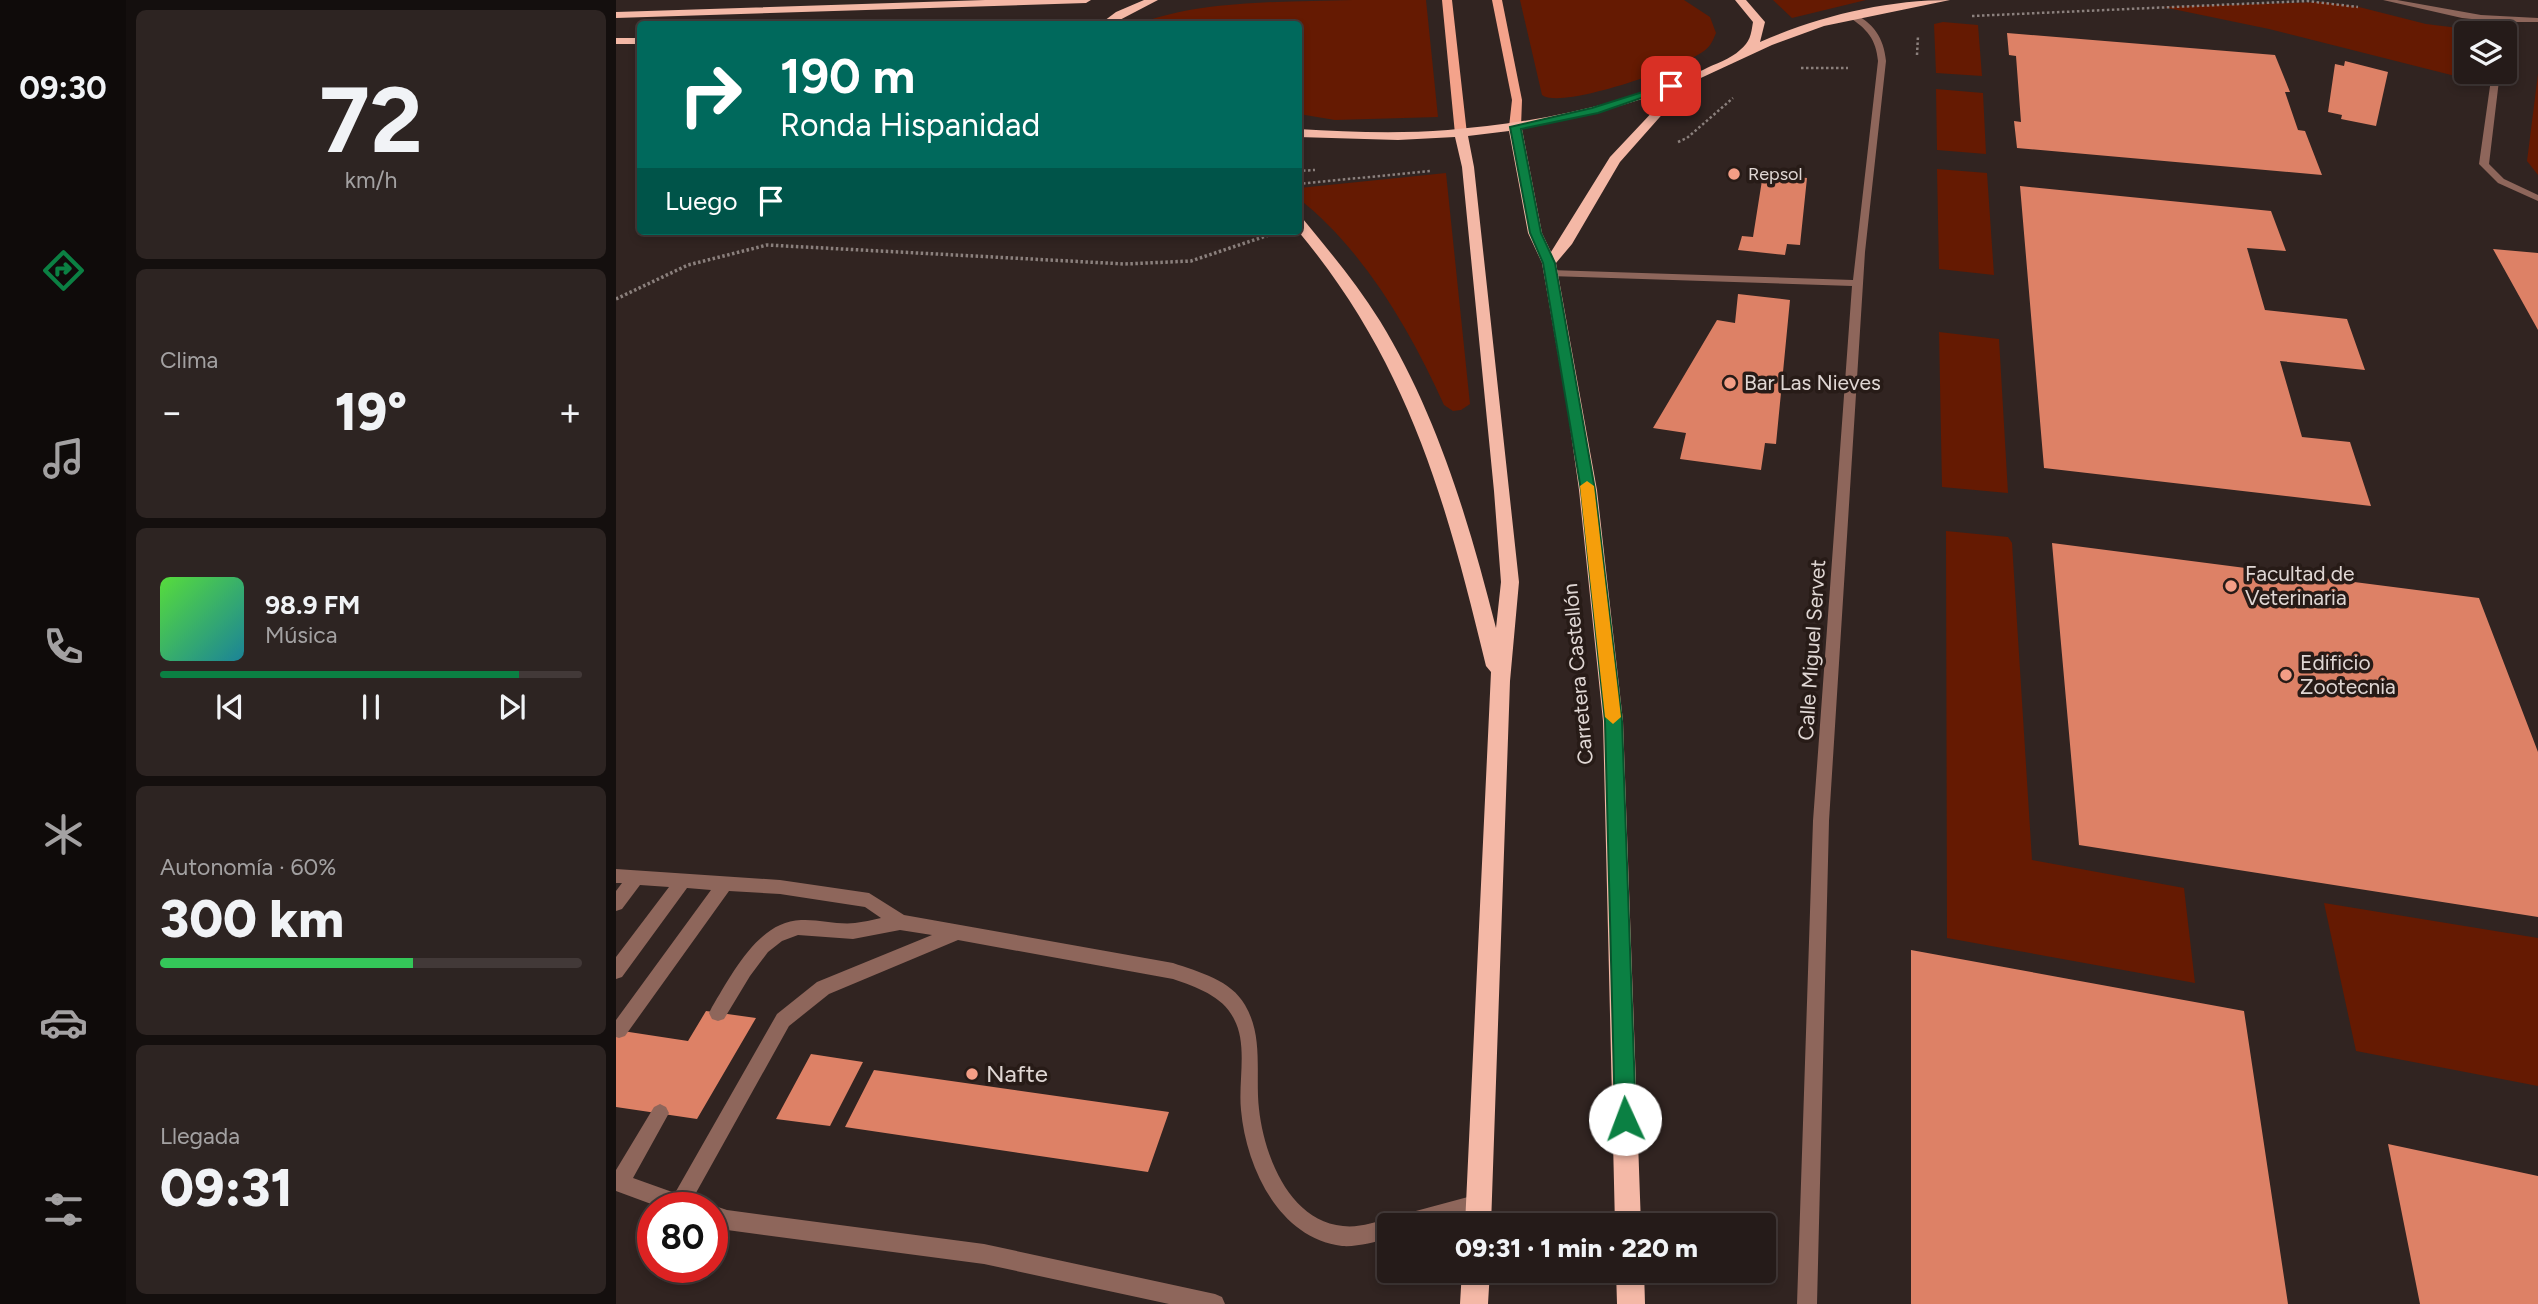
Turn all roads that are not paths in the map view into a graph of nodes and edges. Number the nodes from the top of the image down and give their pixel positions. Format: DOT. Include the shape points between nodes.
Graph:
graph roads {
  1 [pos="1086,0"];
  2 [pos="1153,0"];
  3 [pos="1447,0"];
  4 [pos="1497,0"];
  5 [pos="1740,0"];
  6 [pos="1945,0"];
  7 [pos="2387,0"];
  8 [pos="616,15"];
  9 [pos="1852,15"];
  10 [pos="2538,20"];
  11 [pos="1110,21"];
  12 [pos="2504,21"];
  13 [pos="616,41"];
  14 [pos="637,41"];
  15 [pos="1741,55"];
  16 [pos="1690,79"];
  17 [pos="2494,84"];
  18 [pos="1515,127"];
  19 [pos="1302,133"];
  20 [pos="1461,134"];
  21 [pos="2538,198"];
  22 [pos="1302,227"];
  23 [pos="1549,268"];
  24 [pos="1859,283"];
  25 [pos="1500,681"];
  26 [pos="616,876"];
  27 [pos="635,877"];
  28 [pos="683,880"];
  29 [pos="724,883"];
  30 [pos="616,904"];
  31 [pos="900,922"];
  32 [pos="957,932"];
  33 [pos="616,971"];
  34 [pos="718,1013"];
  35 [pos="619,1030"];
  36 [pos="660,1113"];
  37 [pos="618,1181"];
  38 [pos="647,1192"];
  39 [pos="691,1192"];
  40 [pos="1478,1213"];
  41 [pos="1628,1213"];
  42 [pos="728,1217"];
  43 [pos="1377,1230"];
  44 [pos="1475,1283"];
  45 [pos="1630,1283"];
  46 [pos="1215,1304"];
  47 [pos="1474,1304"];
  48 [pos="1631,1304"];
  49 [pos="1807,1304"];
  1 -- 8 [label="highway"];
  2 -- 11 [label="highway"];
  3 -- 20 [label="main road"];
  4 -- 18 [label="main road" via="1517,100"];
  5 -- 15 [label="highway" via="1759,22 1760,33"];
  6 -- 9 [label="highway"];
  7 -- 12 [label="street"];
  9 -- 15 [label="highway"];
  9 -- 24 [label="street, Calle Miguel Servet" via="1877,33 1882,61"];
  10 -- 12 [label="street"];
  13 -- 14 [label="highway"];
  15 -- 16 [label="highway"];
  16 -- 18 [label="highway" via="1595,111"];
  16 -- 23 [label="highway" via="1615,160"];
  17 -- 21 [label="street" via="2484,164 2510,186"];
  18 -- 20 [label="highway"];
  18 -- 23 [label="highway, Carretera Castellón" via="1535,233"];
  19 -- 20 [label="highway" via="1409,138"];
  20 -- 25 [label="highway" via="1510,582"];
  22 -- 25 [label="highway" via="1369,314 1416,404 1448,484"];
  23 -- 24 [label="street"];
  23 -- 41 [label="highway, Carretera Castellón" via="1588,490 1613,721"];
  24 -- 49 [label="street, Calle Miguel Servet" via="1821,821"];
  25 -- 40 [label="highway"];
  26 -- 27 [label="street"];
  27 -- 28 [label="street"];
  27 -- 30 [label="street"];
  28 -- 29 [label="street"];
  28 -- 33 [label="street"];
  29 -- 31 [label="street" via="869,900"];
  29 -- 35 [label="street"];
  31 -- 32 [label="street"];
  31 -- 34 [label="street" via="853,931 798,927 776,936 744,970"];
  32 -- 39 [label="street" via="822,988 783,1020"];
  32 -- 43 [label="street" via="1173,971 1226,995 1240,1011 1247,1029 1250,1113 1272,1185 1308,1225 1339,1236"];
  36 -- 37 [label="street"];
  37 -- 38 [label="street"];
  42 -- 46 [label="street" via="984,1254"];
  44 -- 47 [label="highway"];
  45 -- 48 [label="highway"];
}
